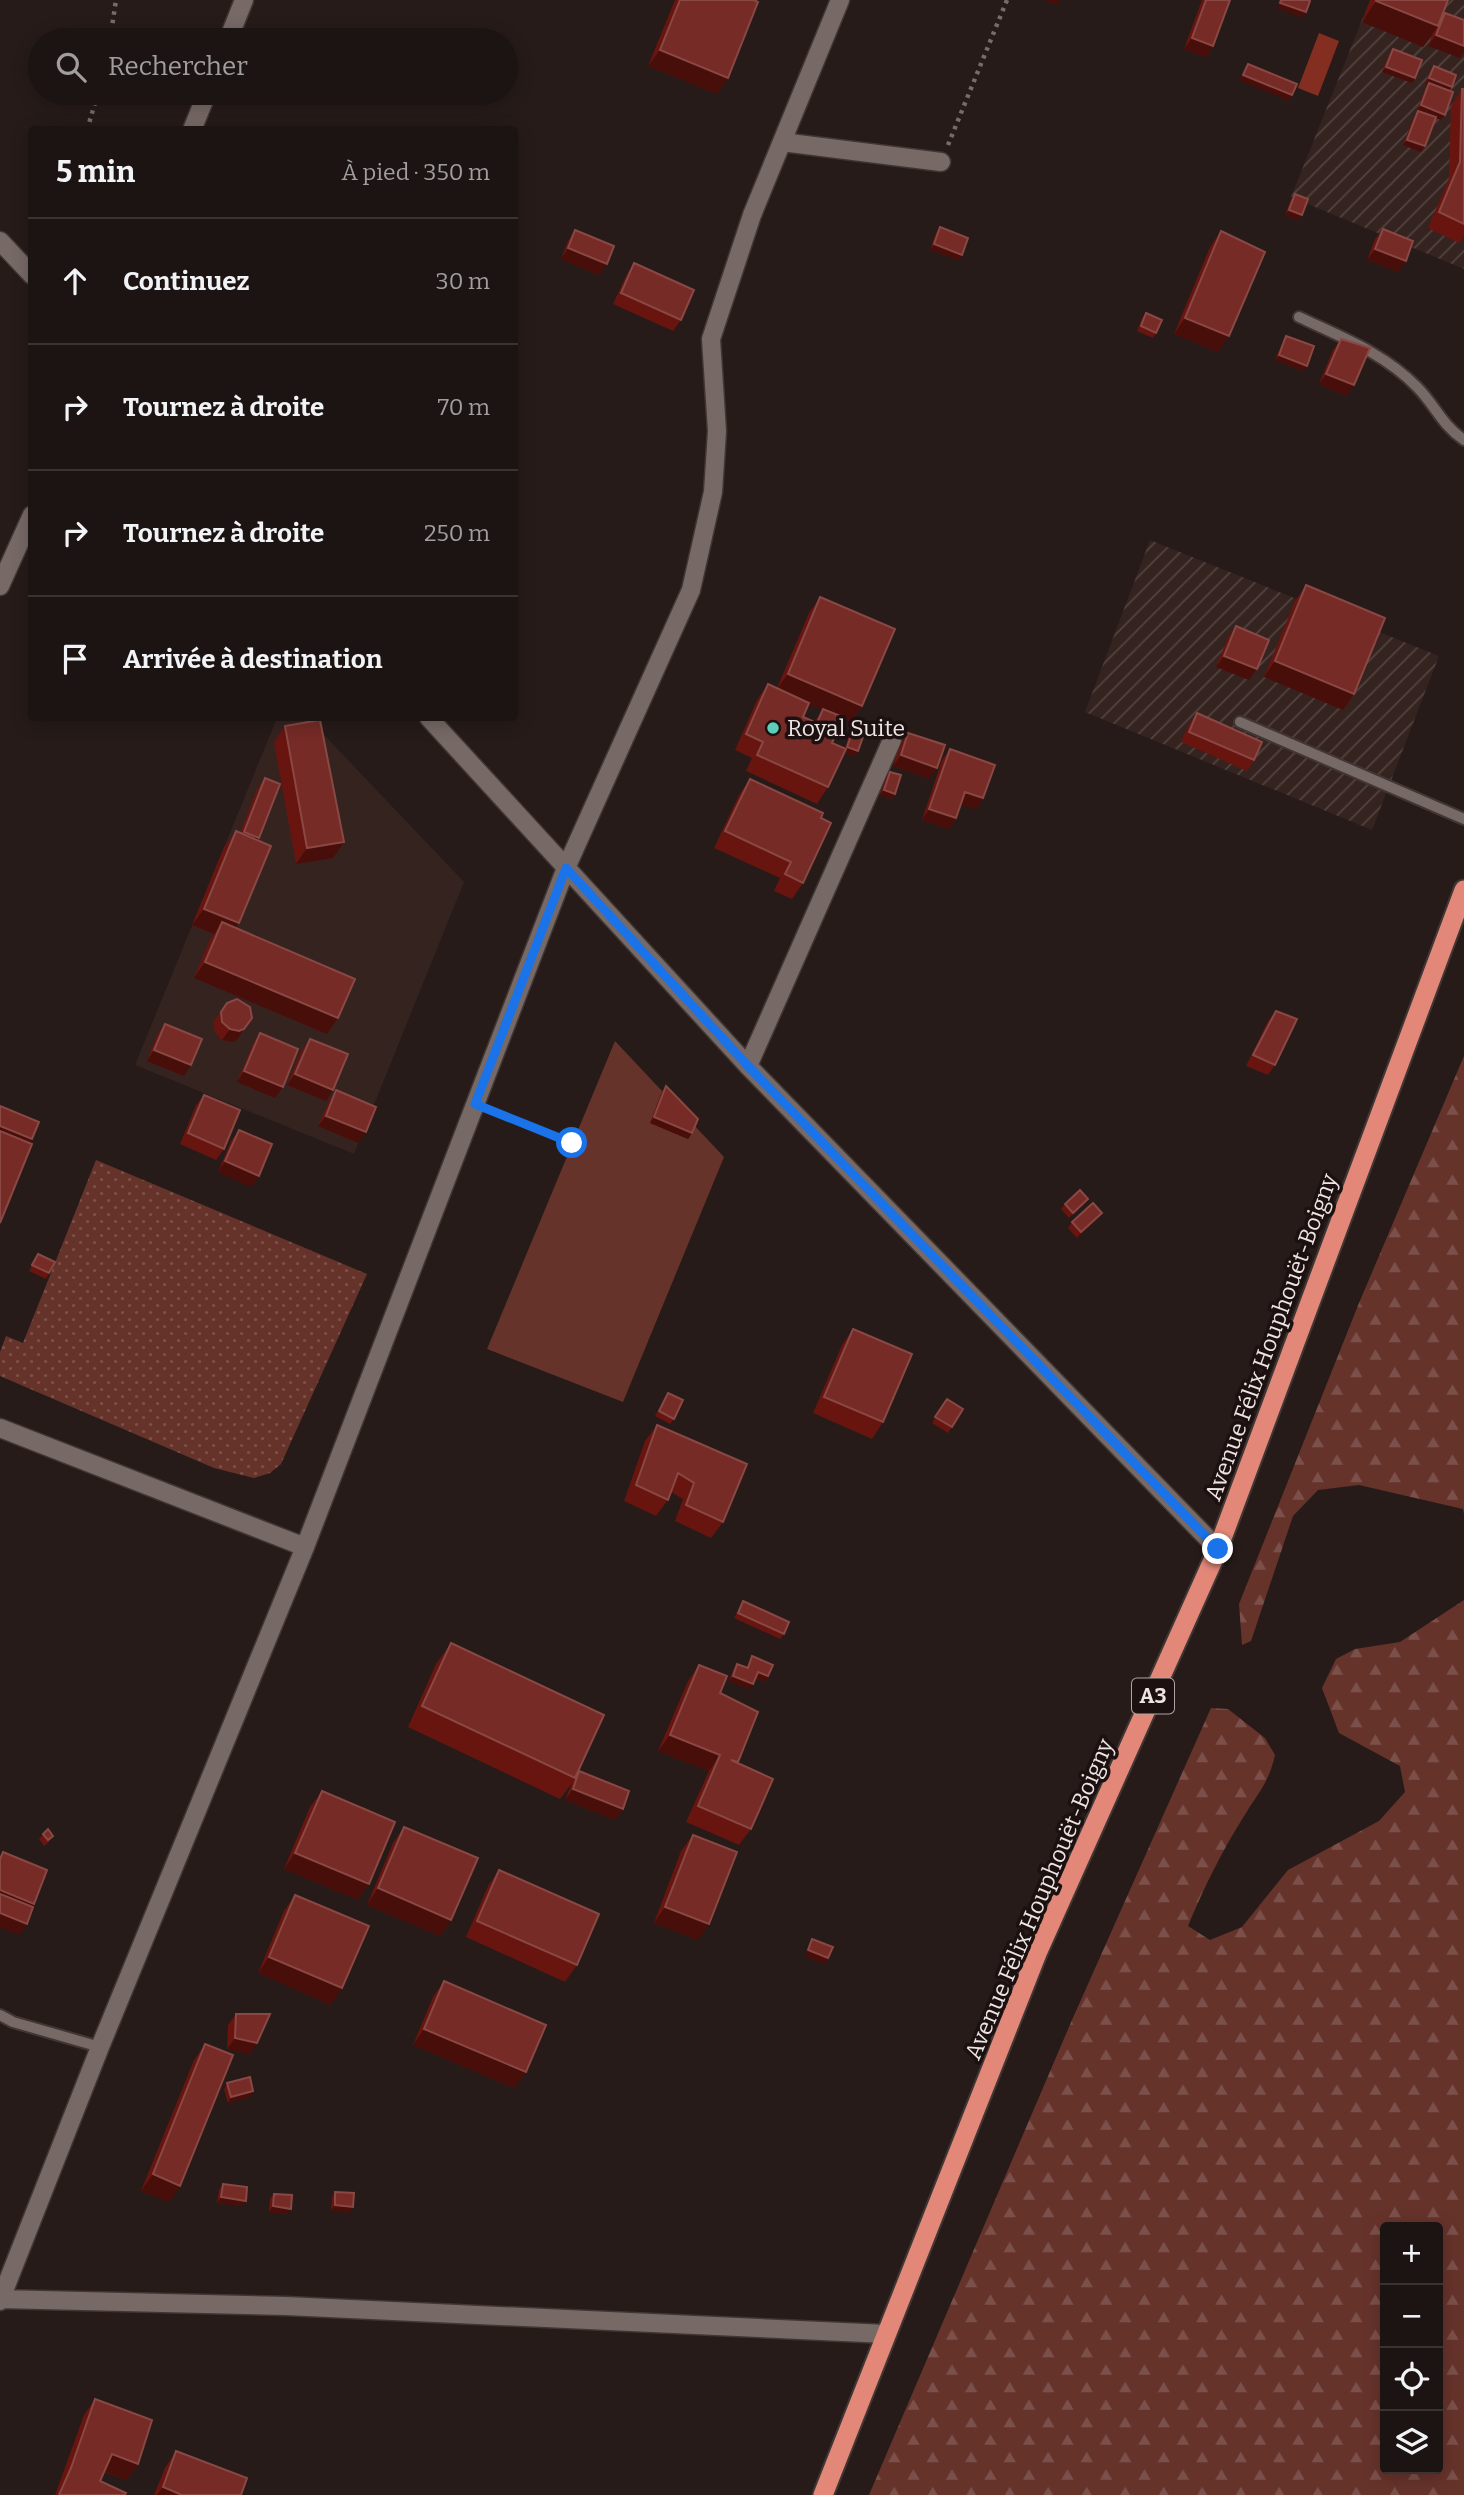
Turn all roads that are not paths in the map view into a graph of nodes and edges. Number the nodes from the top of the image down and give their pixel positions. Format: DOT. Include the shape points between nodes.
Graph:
graph roads {
  1 [pos="244,0"];
  2 [pos="840,0"];
  3 [pos="233,28"];
  4 [pos="202,105"];
  5 [pos="194,126"];
  6 [pos="782,142"];
  7 [pos="941,162"];
  8 [pos="0,241"];
  9 [pos="28,271"];
  10 [pos="1299,317"];
  11 [pos="1464,440"];
  12 [pos="28,524"];
  13 [pos="0,586"];
  14 [pos="432,721"];
  15 [pos="1240,722"];
  16 [pos="892,740"];
  17 [pos="1464,819"];
  18 [pos="566,868"];
  19 [pos="1464,890"];
  20 [pos="748,1066"];
  21 [pos="0,1428"];
  22 [pos="305,1547"];
  23 [pos="1218,1549"];
  24 [pos="0,2015"];
  25 [pos="100,2047"];
  26 [pos="0,2300"];
  27 [pos="886,2334"];
  28 [pos="823,2495"];
  1 -- 3 [label="street"];
  2 -- 6 [label="street"];
  4 -- 5 [label="street"];
  6 -- 7 [label="street"];
  6 -- 18 [label="street" via="711,339 717,431 713,492 691,590"];
  8 -- 9 [label="street"];
  10 -- 11 [label="lane" via="1377,354 1418,387 1448,429"];
  12 -- 13 [label="street"];
  14 -- 18 [label="street"];
  15 -- 17 [label="lane"];
  16 -- 20 [label="street"];
  18 -- 20 [label="street"];
  18 -- 22 [label="street"];
  19 -- 23 [label="highway, Avenue Félix Houphouët-Boigny / A3"];
  20 -- 23 [label="street"];
  21 -- 22 [label="street"];
  22 -- 25 [label="street"];
  23 -- 27 [label="highway, Avenue Félix Houphouët-Boigny / A3" via="1038,1951"];
  24 -- 25 [label="lane"];
  25 -- 26 [label="street"];
  26 -- 27 [label="street" via="286,2306"];
  27 -- 28 [label="highway, Avenue Félix Houphouët-Boigny / A3"];
}
